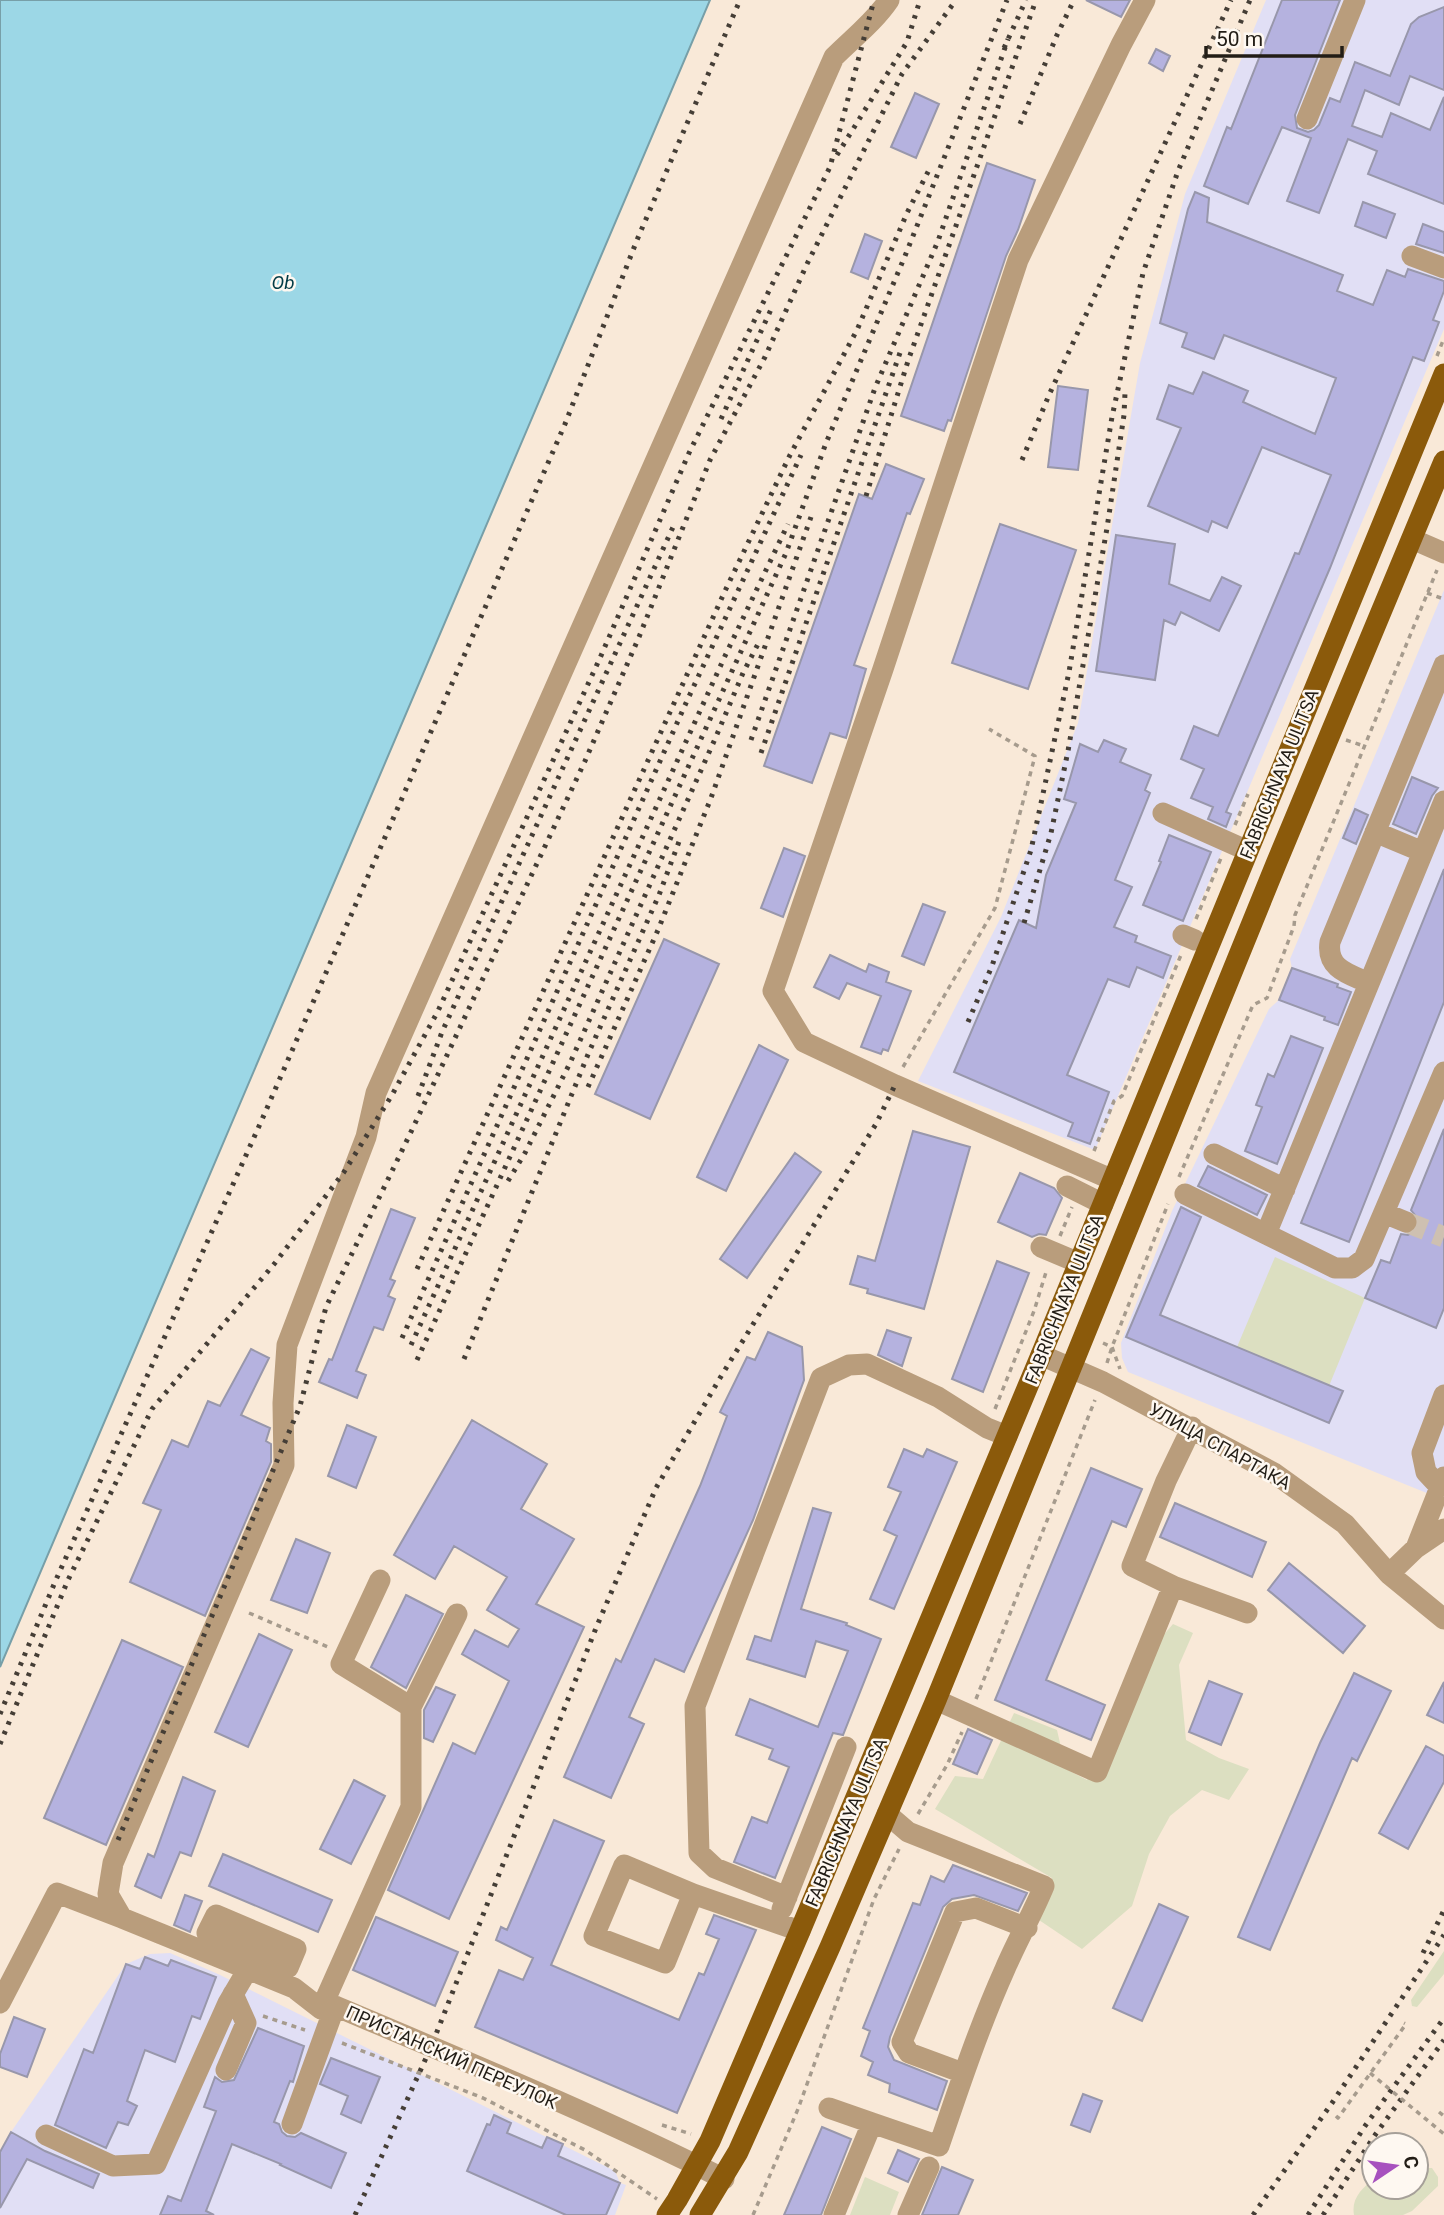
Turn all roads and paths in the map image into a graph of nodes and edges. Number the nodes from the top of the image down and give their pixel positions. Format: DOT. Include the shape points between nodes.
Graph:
graph roads {
  1 [pos="889,0"];
  2 [pos="1146,0"];
  3 [pos="1355,0"];
  4 [pos="1307,118"];
  5 [pos="1412,256"];
  6 [pos="1444,268"];
  7 [pos="1444,374"];
  8 [pos="1444,461"];
  9 [pos="1412,539"];
  10 [pos="1444,553"];
  11 [pos="1427,593"];
  12 [pos="1441,598"];
  13 [pos="1444,665"];
  14 [pos="989,729"];
  15 [pos="1252,785"];
  16 [pos="1444,801"];
  17 [pos="1163,813"];
  18 [pos="1375,832"];
  19 [pos="1232,845"];
  20 [pos="1423,852"];
  21 [pos="1369,983"];
  22 [pos="1444,1072"];
  23 [pos="895,1085"];
  24 [pos="1214,1154"];
  25 [pos="1087,1170"];
  26 [pos="1113,1180"];
  27 [pos="1073,1189"];
  28 [pos="1285,1189"];
  29 [pos="1185,1194"];
  30 [pos="1103,1204"];
  31 [pos="1384,1213"];
  32 [pos="1406,1222"];
  33 [pos="1266,1234"];
  34 [pos="1047,1250"];
  35 [pos="1079,1263"];
  36 [pos="1034,1311"];
  37 [pos="1055,1321"];
  38 [pos="1086,1335"];
  39 [pos="1041,1355"];
  40 [pos="1072,1368"];
  41 [pos="1122,1374"];
  42 [pos="1444,1395"];
  43 [pos="1192,1427"];
  44 [pos="987,1428"];
  45 [pos="1007,1436"];
  46 [pos="1442,1482"];
  47 [pos="1444,1529"];
  48 [pos="1416,1548"];
  49 [pos="1389,1574"];
  50 [pos="380,1580"];
  51 [pos="1173,1586"];
  52 [pos="249,1613"];
  53 [pos="1247,1613"];
  54 [pos="457,1614"];
  55 [pos="1444,1619"];
  56 [pos="337,1651"];
  57 [pos="936,1700"];
  58 [pos="411,1707"];
  59 [pos="846,1747"];
  60 [pos="887,1814"];
  61 [pos="693,1894"];
  62 [pos="787,1897"];
  63 [pos="122,1918"];
  64 [pos="775,1923"];
  65 [pos="1027,1928"];
  66 [pos="800,1931"];
  67 [pos="291,1960"];
  68 [pos="248,1969"];
  69 [pos="294,1988"];
  70 [pos="236,2001"];
  71 [pos="0,2003"];
  72 [pos="328,2007"];
  73 [pos="1404,2023"];
  74 [pos="324,2036"];
  75 [pos="226,2070"];
  76 [pos="963,2073"];
  77 [pos="1370,2073"];
  78 [pos="806,2106"];
  79 [pos="829,2108"];
  80 [pos="798,2109"];
  81 [pos="1439,2112"];
  82 [pos="1336,2116"];
  83 [pos="1444,2116"];
  84 [pos="872,2123"];
  85 [pos="292,2124"];
  86 [pos="660,2125"];
  87 [pos="695,2134"];
  88 [pos="1444,2134"];
  89 [pos="46,2135"];
  90 [pos="697,2165"];
  91 [pos="929,2167"];
  92 [pos="724,2179"];
  93 [pos="662,2207"];
  94 [pos="700,2215"];
  95 [pos="834,2215"];
  96 [pos="908,2215"];
  1 -- 63 [label="street" via="834,57 376,1093 366,1137 287,1345 284,1465 113,1863 108,1894"];
  2 -- 23 [label="street" via="1018,260 773,991 804,1042"];
  3 -- 4 [label="street"];
  5 -- 6 [label="street"];
  7 -- 26 [label="main road, FABRICHNAYA ULITSA"];
  8 -- 9 [label="main road, FABRICHNAYA ULITSA"];
  9 -- 10 [label="street"];
  9 -- 38 [label="main road, FABRICHNAYA ULITSA"];
  11 -- 12 [label="path"];
  13 -- 18 [label="street"];
  14 -- 23 [label="path" via="1035,756 995,908"];
  15 -- 19 [label="path"];
  16 -- 20 [label="street"];
  17 -- 19 [label="street"];
  18 -- 20 [label="street"];
  18 -- 21 [label="street" via="1329,950 1340,970"];
  19 -- 25 [label="path"];
  20 -- 21 [label="street"];
  21 -- 28 [label="street"];
  22 -- 31 [label="street"];
  23 -- 25 [label="street"];
  24 -- 28 [label="street"];
  25 -- 26 [label="street"];
  26 -- 30 [label="main road, FABRICHNAYA ULITSA"];
  27 -- 30 [label="street"];
  27 -- 34 [label="path"];
  28 -- 33 [label="street"];
  29 -- 33 [label="street"];
  30 -- 35 [label="main road, FABRICHNAYA ULITSA"];
  31 -- 32 [label="street"];
  31 -- 33 [label="street" via="1364,1259 1344,1269"];
  34 -- 35 [label="street"];
  34 -- 36 [label="path"];
  35 -- 37 [label="main road, FABRICHNAYA ULITSA"];
  36 -- 37 [label="path"];
  36 -- 44 [label="path"];
  37 -- 39 [label="main road, FABRICHNAYA ULITSA"];
  38 -- 40 [label="main road, FABRICHNAYA ULITSA"];
  38 -- 41 [label="path" via="1112,1347"];
  39 -- 40 [label="street, УЛИЦА СПАРТАКА"];
  39 -- 45 [label="main road, FABRICHNAYA ULITSA"];
  40 -- 43 [label="street, УЛИЦА СПАРТАКА"];
  40 -- 57 [label="main road, FABRICHNAYA ULITSA"];
  42 -- 46 [label="street" via="1422,1453 1426,1472"];
  43 -- 49 [label="street, УЛИЦА СПАРТАКА" via="1274,1473 1345,1524"];
  43 -- 51 [label="street" via="1132,1566"];
  44 -- 45 [label="street"];
  44 -- 62 [label="street" via="938,1397 867,1364 849,1365 821,1378 695,1706 699,1853 715,1868"];
  45 -- 66 [label="main road, FABRICHNAYA ULITSA"];
  46 -- 48 [label="street"];
  47 -- 48 [label="street"];
  48 -- 49 [label="street"];
  49 -- 55 [label="street, УЛИЦА СПАРТАКА"];
  50 -- 58 [label="street" via="341,1664"];
  51 -- 53 [label="street"];
  51 -- 57 [label="street" via="1097,1772"];
  52 -- 56 [label="path"];
  54 -- 58 [label="street"];
  57 -- 60 [label="main road, FABRICHNAYA ULITSA"];
  58 -- 72 [label="street" via="411,1807"];
  59 -- 62 [label="street"];
  60 -- 65 [label="street" via="908,1832 1044,1886"];
  60 -- 92 [label="main road, FABRICHNAYA ULITSA"];
  61 -- 61 [label="street" via="664,1963 594,1937 624,1866"];
  61 -- 64 [label="street"];
  62 -- 64 [label="street"];
  63 -- 68 [label="street, ПРИСТАНСКИЙ ПЕРЕУЛОК"];
  63 -- 71 [label="street, ПРИСТАНСКИЙ ПЕРЕУЛОК" via="57,1893"];
  64 -- 66 [label="street"];
  65 -- 76 [label="street"];
  65 -- 76 [label="street" via="976,1908 955,1912 902,2042 909,2053"];
  66 -- 90 [label="main road, FABRICHNAYA ULITSA"];
  67 -- 69 [label="street" via="298,1970"];
  68 -- 69 [label="street, ПРИСТАНСКИЙ ПЕРЕУЛОК"];
  68 -- 70 [label="street"];
  69 -- 72 [label="street, ПРИСТАНСКИЙ ПЕРЕУЛОК"];
  70 -- 74 [label="path"];
  70 -- 75 [label="street" via="246,2023"];
  70 -- 89 [label="street" via="156,2164 113,2166"];
  72 -- 74 [label="street"];
  72 -- 90 [label="street, ПРИСТАНСКИЙ ПЕРЕУЛОК"];
  73 -- 77 [label="path"];
  74 -- 85 [label="street"];
  74 -- 93 [label="path" via="483,2098 585,2150"];
  76 -- 84 [label="street" via="939,2146"];
  77 -- 82 [label="path"];
  77 -- 88 [label="path, bridge"];
  78 -- 80 [label="path"];
  79 -- 84 [label="street"];
  81 -- 83 [label="path"];
  84 -- 95 [label="street"];
  86 -- 87 [label="path"];
  90 -- 92 [label="street, ПРИСТАНСКИЙ ПЕРЕУЛОК"];
  90 -- 93 [label="main road, FABRICHNAYA ULITSA"];
  91 -- 96 [label="street"];
  92 -- 94 [label="main road, FABRICHNAYA ULITSA"];
}
